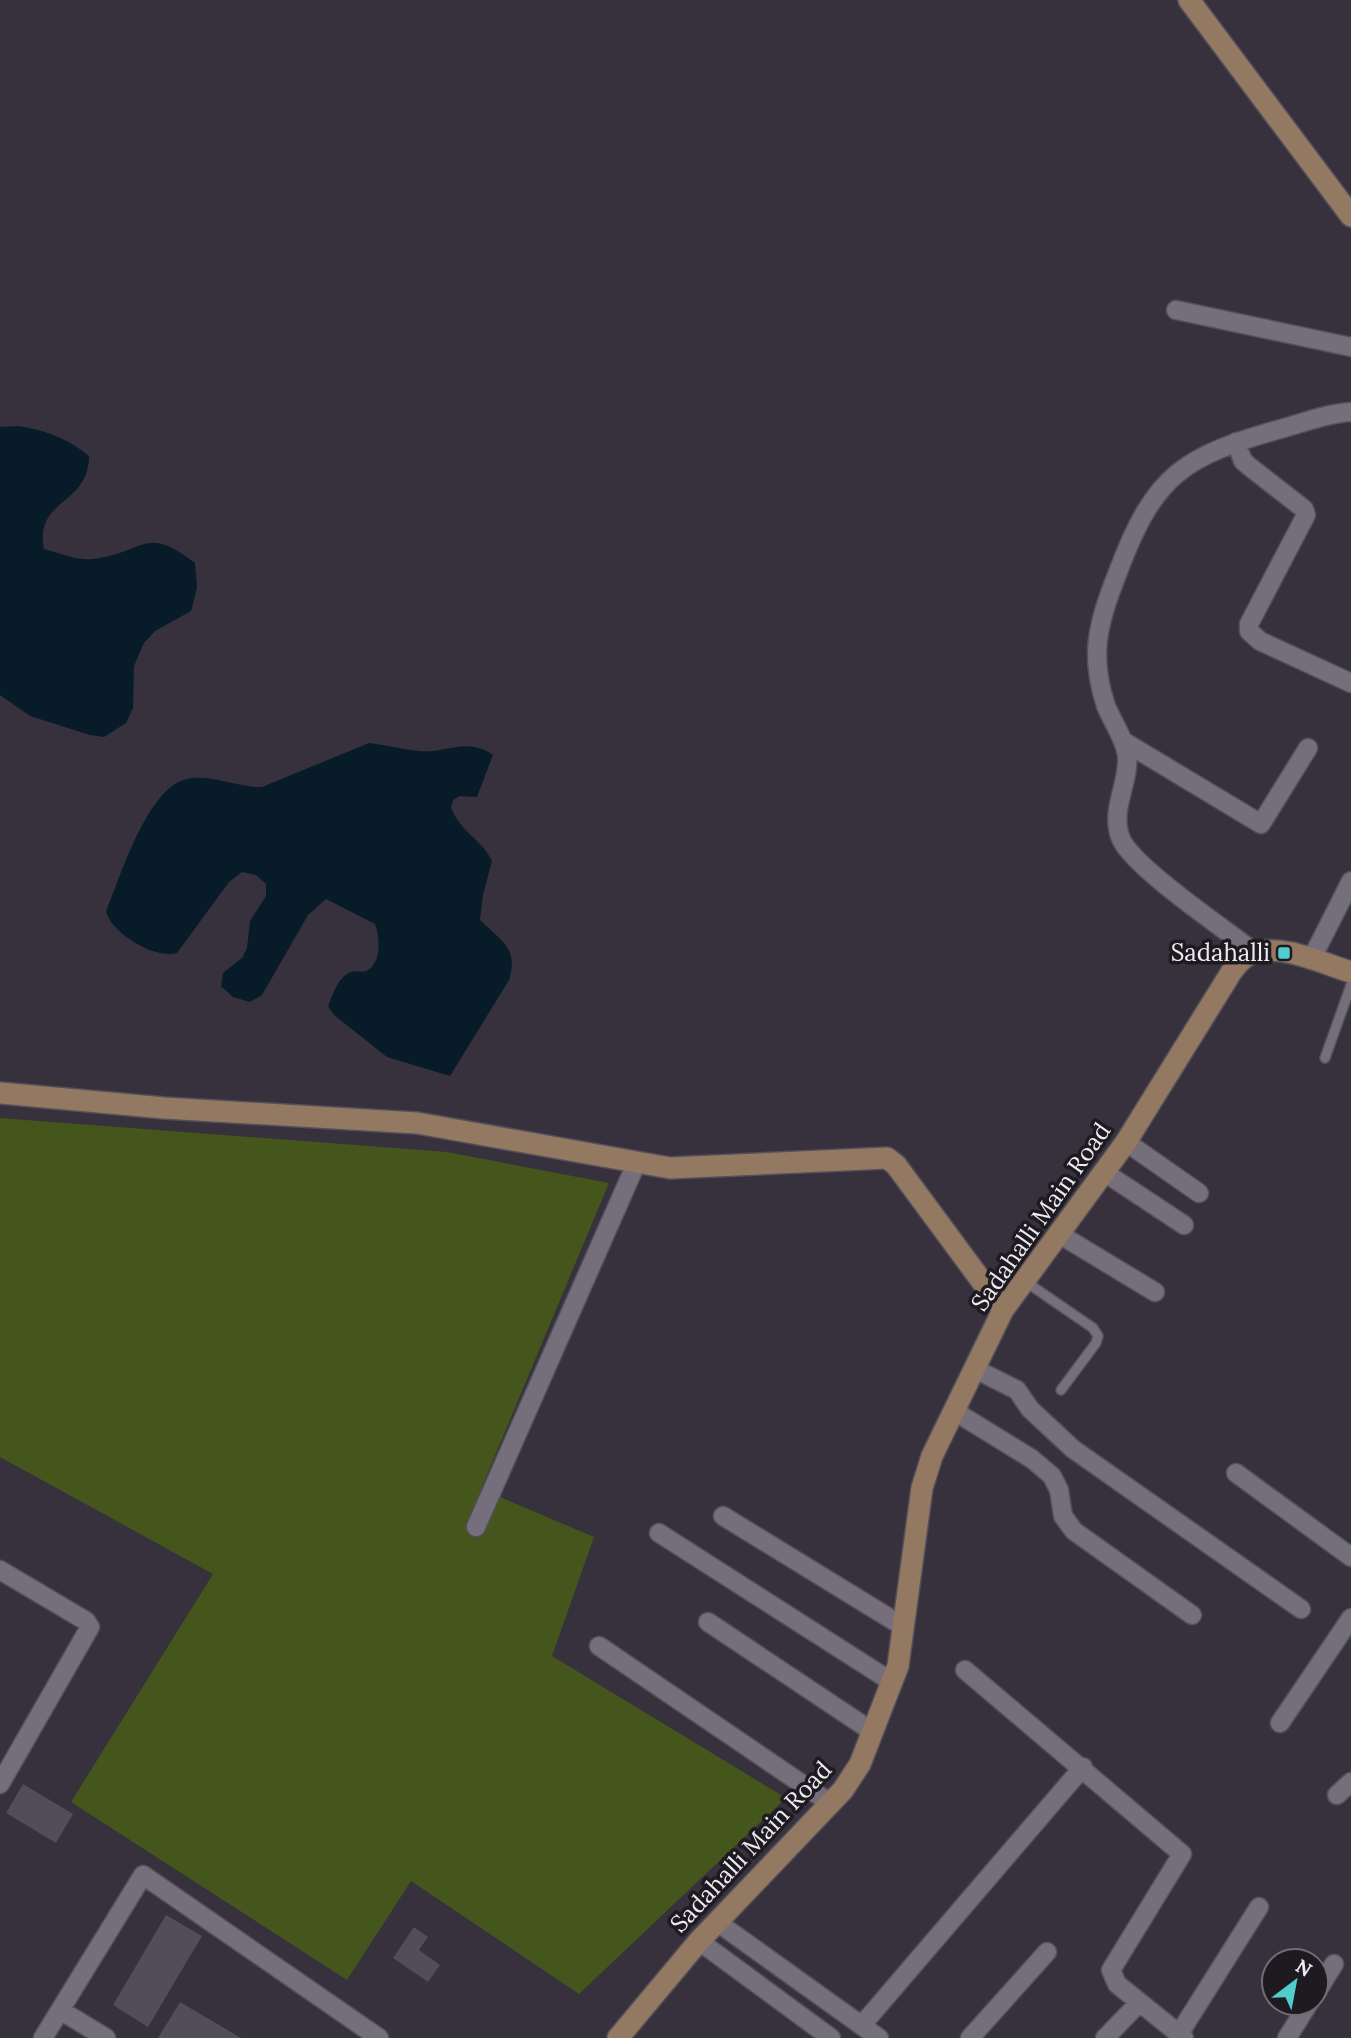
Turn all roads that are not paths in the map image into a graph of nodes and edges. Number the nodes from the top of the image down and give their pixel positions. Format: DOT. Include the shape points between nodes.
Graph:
graph roads {
  1 [pos="1189,0"];
  2 [pos="1351,216"];
  3 [pos="1176,310"];
  4 [pos="1351,347"];
  5 [pos="1351,412"];
  6 [pos="1236,442"];
  7 [pos="1351,684"];
  8 [pos="1123,741"];
  9 [pos="1308,748"];
  10 [pos="1351,881"];
  11 [pos="1254,952"];
  12 [pos="1311,960"];
  13 [pos="1351,972"];
  14 [pos="1351,985"];
  15 [pos="1325,1058"];
  16 [pos="0,1093"];
  17 [pos="1126,1142"];
  18 [pos="636,1164"];
  19 [pos="1104,1172"];
  20 [pos="1199,1193"];
  21 [pos="1184,1226"];
  22 [pos="1059,1234"];
  23 [pos="1024,1281"];
  24 [pos="1155,1292"];
  25 [pos="1003,1310"];
  26 [pos="975,1369"];
  27 [pos="1061,1390"];
  28 [pos="954,1411"];
  29 [pos="1237,1473"];
  30 [pos="723,1516"];
  31 [pos="477,1527"];
  32 [pos="659,1533"];
  33 [pos="1351,1557"];
  34 [pos="0,1570"];
  35 [pos="1301,1609"];
  36 [pos="1192,1615"];
  37 [pos="1351,1618"];
  38 [pos="708,1622"];
  39 [pos="904,1627"];
  40 [pos="599,1646"];
  41 [pos="965,1670"];
  42 [pos="892,1682"];
  43 [pos="1280,1723"];
  44 [pos="873,1732"];
  45 [pos="1083,1767"];
  46 [pos="1351,1782"];
  47 [pos="0,1784"];
  48 [pos="1336,1795"];
  49 [pos="830,1803"];
  50 [pos="1259,1907"];
  51 [pos="717,1922"];
  52 [pos="699,1941"];
  53 [pos="1047,1952"];
  54 [pos="1334,1964"];
  55 [pos="1330,1970"];
  56 [pos="1139,2003"];
  57 [pos="60,2010"];
  58 [pos="1300,2017"];
  59 [pos="862,2025"];
  60 [pos="1182,2036"];
  61 [pos="43,2038"];
  62 [pos="106,2038"];
  63 [pos="379,2038"];
  64 [pos="618,2038"];
  65 [pos="831,2038"];
  66 [pos="879,2038"];
  67 [pos="970,2038"];
  68 [pos="1105,2038"];
  69 [pos="1287,2038"];
  1 -- 2 [label="street"];
  3 -- 4 [label="street"];
  5 -- 6 [label="street"];
  6 -- 7 [label="street" via="1243,461 1306,515 1249,631 1252,637"];
  6 -- 8 [label="street" via="1207,454 1160,488 1130,539 1097,646 1106,705"];
  8 -- 9 [label="street" via="1261,824"];
  8 -- 11 [label="street" via="1127,761 1117,811 1121,838 1136,860"];
  10 -- 12 [label="street"];
  11 -- 12 [label="street"];
  11 -- 17 [label="street, Sadahalli Main Road" via="1232,971"];
  12 -- 13 [label="street"];
  14 -- 15 [label="lane"];
  16 -- 18 [label="street" via="417,1123"];
  17 -- 19 [label="street, Sadahalli Main Road"];
  17 -- 20 [label="street"];
  18 -- 25 [label="street" via="670,1168 887,1158"];
  18 -- 31 [label="street"];
  19 -- 21 [label="street"];
  19 -- 22 [label="street, Sadahalli Main Road"];
  22 -- 23 [label="street, Sadahalli Main Road"];
  22 -- 24 [label="street"];
  23 -- 25 [label="street, Sadahalli Main Road"];
  23 -- 27 [label="lane" via="1098,1336"];
  25 -- 26 [label="street, Sadahalli Main Road"];
  26 -- 28 [label="street, Sadahalli Main Road"];
  26 -- 35 [label="street" via="1017,1390 1030,1409 1073,1449"];
  28 -- 36 [label="street" via="1052,1476 1063,1516 1074,1531"];
  28 -- 39 [label="street, Sadahalli Main Road" via="926,1472"];
  29 -- 33 [label="street"];
  30 -- 39 [label="street"];
  32 -- 42 [label="street"];
  34 -- 47 [label="street" via="90,1627"];
  37 -- 43 [label="street"];
  38 -- 44 [label="street"];
  39 -- 42 [label="street, Sadahalli Main Road"];
  40 -- 49 [label="street"];
  41 -- 45 [label="street"];
  42 -- 44 [label="street, Sadahalli Main Road"];
  44 -- 49 [label="street, Sadahalli Main Road" via="853,1777"];
  45 -- 56 [label="street" via="1182,1854 1111,1970 1116,1984"];
  45 -- 59 [label="street"];
  46 -- 48 [label="street"];
  49 -- 51 [label="street, Sadahalli Main Road"];
  50 -- 60 [label="street"];
  51 -- 52 [label="street, Sadahalli Main Road"];
  51 -- 59 [label="street"];
  52 -- 64 [label="street, Sadahalli Main Road"];
  52 -- 65 [label="street"];
  53 -- 67 [label="street"];
  54 -- 55 [label="street"];
  56 -- 60 [label="street"];
  56 -- 68 [label="street"];
  57 -- 61 [label="street"];
  57 -- 62 [label="street"];
  57 -- 63 [label="street" via="144,1875"];
  58 -- 69 [label="street"];
  59 -- 66 [label="street"];
}
